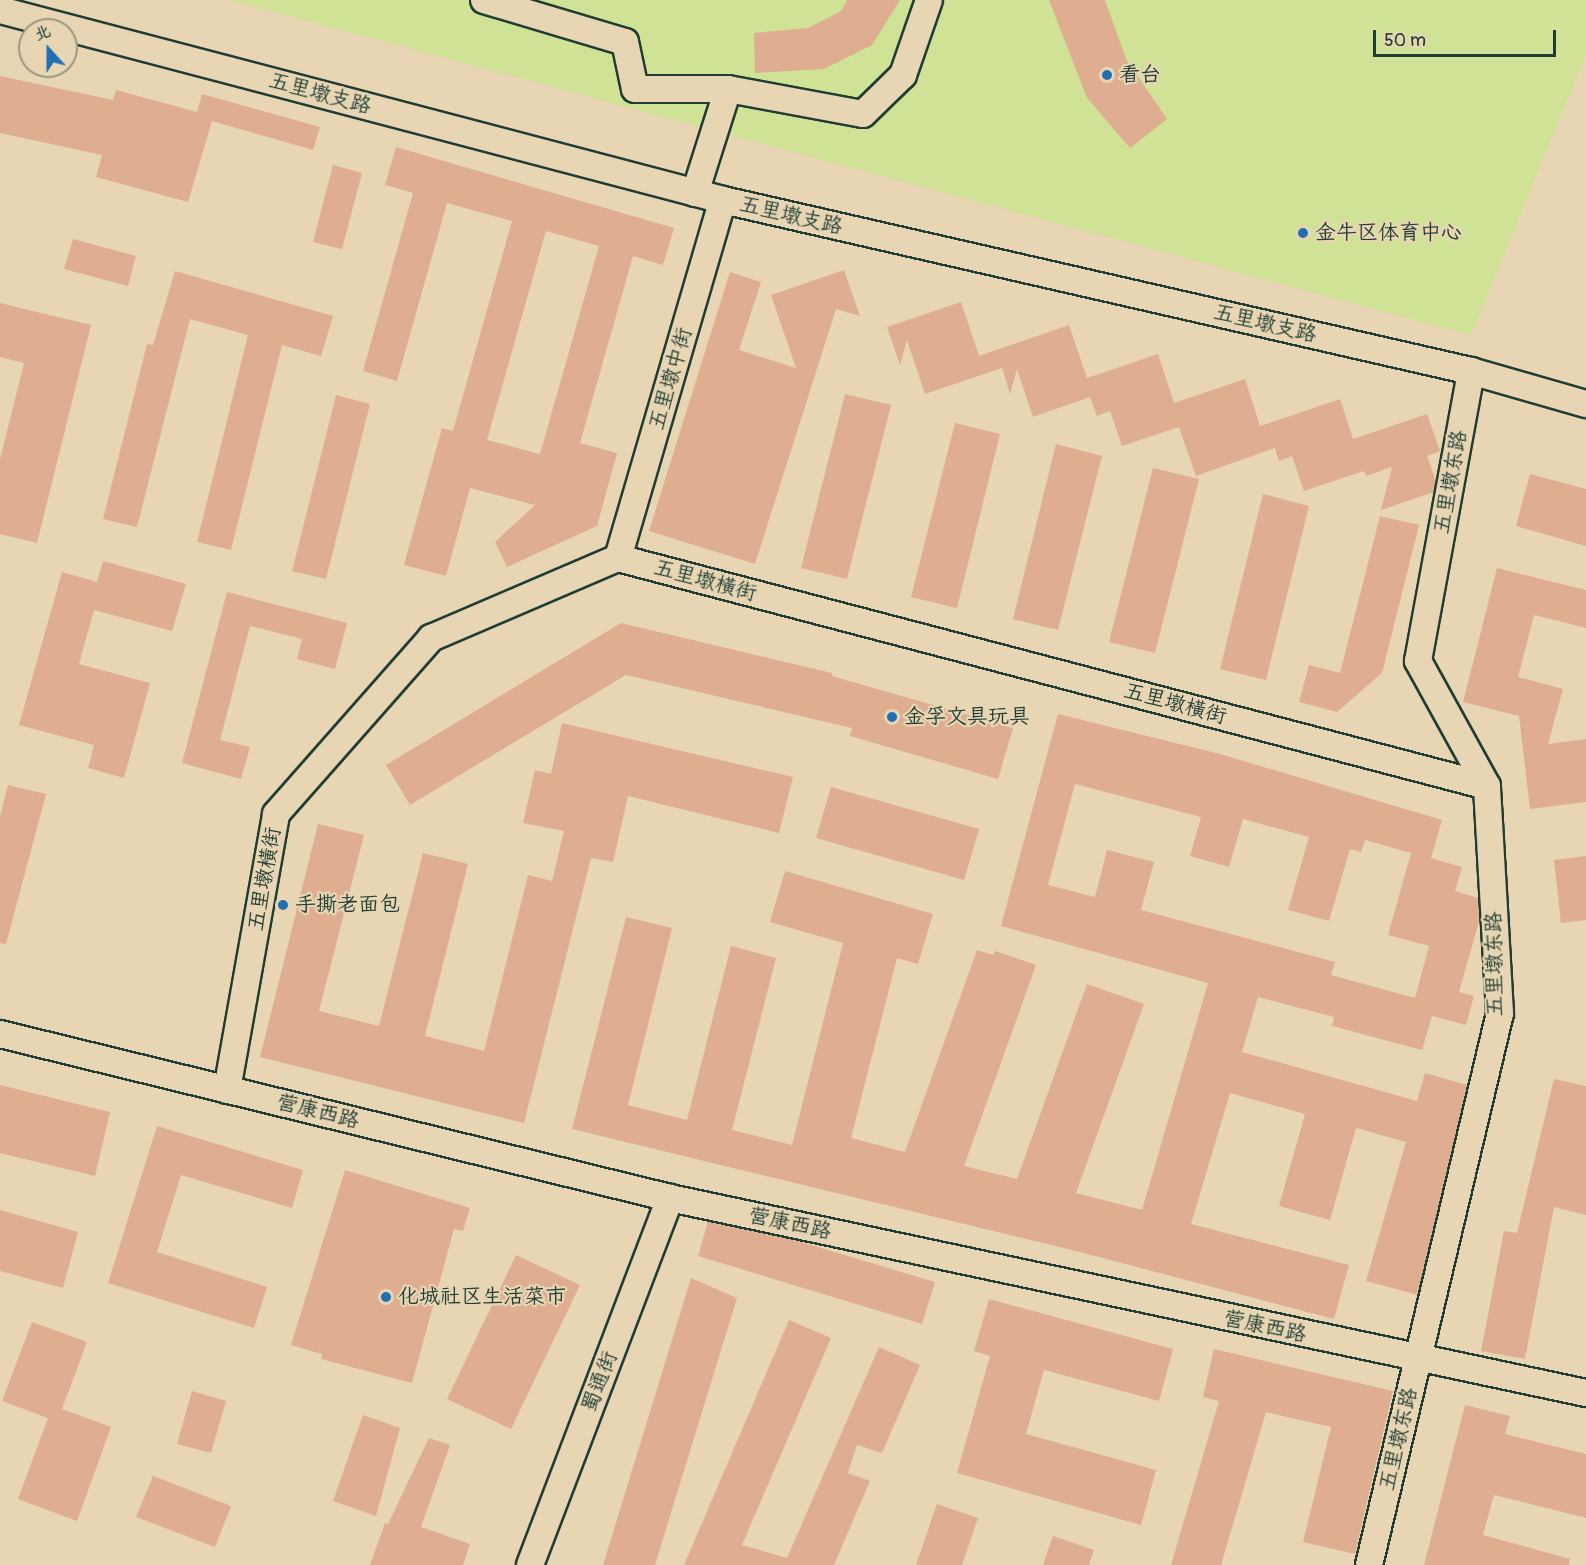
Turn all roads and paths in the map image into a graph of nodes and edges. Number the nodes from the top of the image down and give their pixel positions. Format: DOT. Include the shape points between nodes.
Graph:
graph roads {
  1 [pos="484,0"];
  2 [pos="928,0"];
  3 [pos="0,10"];
  4 [pos="728,89"];
  5 [pos="695,193"];
  6 [pos="723,200"];
  7 [pos="1471,371"];
  8 [pos="1586,404"];
  9 [pos="618,558"];
  10 [pos="1487,786"];
  11 [pos="0,1034"];
  12 [pos="227,1090"];
  13 [pos="670,1198"];
  14 [pos="1418,1360"];
  15 [pos="1586,1393"];
  16 [pos="530,1565"];
  17 [pos="1369,1565"];
  1 -- 4 [label="street" via="625,42 635,89"];
  2 -- 4 [label="street" via="903,75 862,114"];
  3 -- 5 [label="street, 五里墩支路"];
  4 -- 5 [label="street"];
  5 -- 6 [label="street, 五里墩支路"];
  6 -- 7 [label="street, 五里墩支路"];
  6 -- 9 [label="street, 五里墩中街"];
  7 -- 8 [label="street, 五里墩支路"];
  7 -- 10 [label="street, 五里墩东路" via="1418,661"];
  9 -- 10 [label="street, 五里墩横街"];
  9 -- 12 [label="street, 五里墩横街" via="431,638 276,814"];
  10 -- 14 [label="street, 五里墩东路" via="1500,1012"];
  11 -- 12 [label="street, 营康西路"];
  12 -- 13 [label="street, 营康西路"];
  13 -- 14 [label="street, 营康西路"];
  13 -- 16 [label="street, 蜀通街"];
  14 -- 15 [label="street, 营康西路"];
  14 -- 17 [label="street, 五里墩东路"];
}
